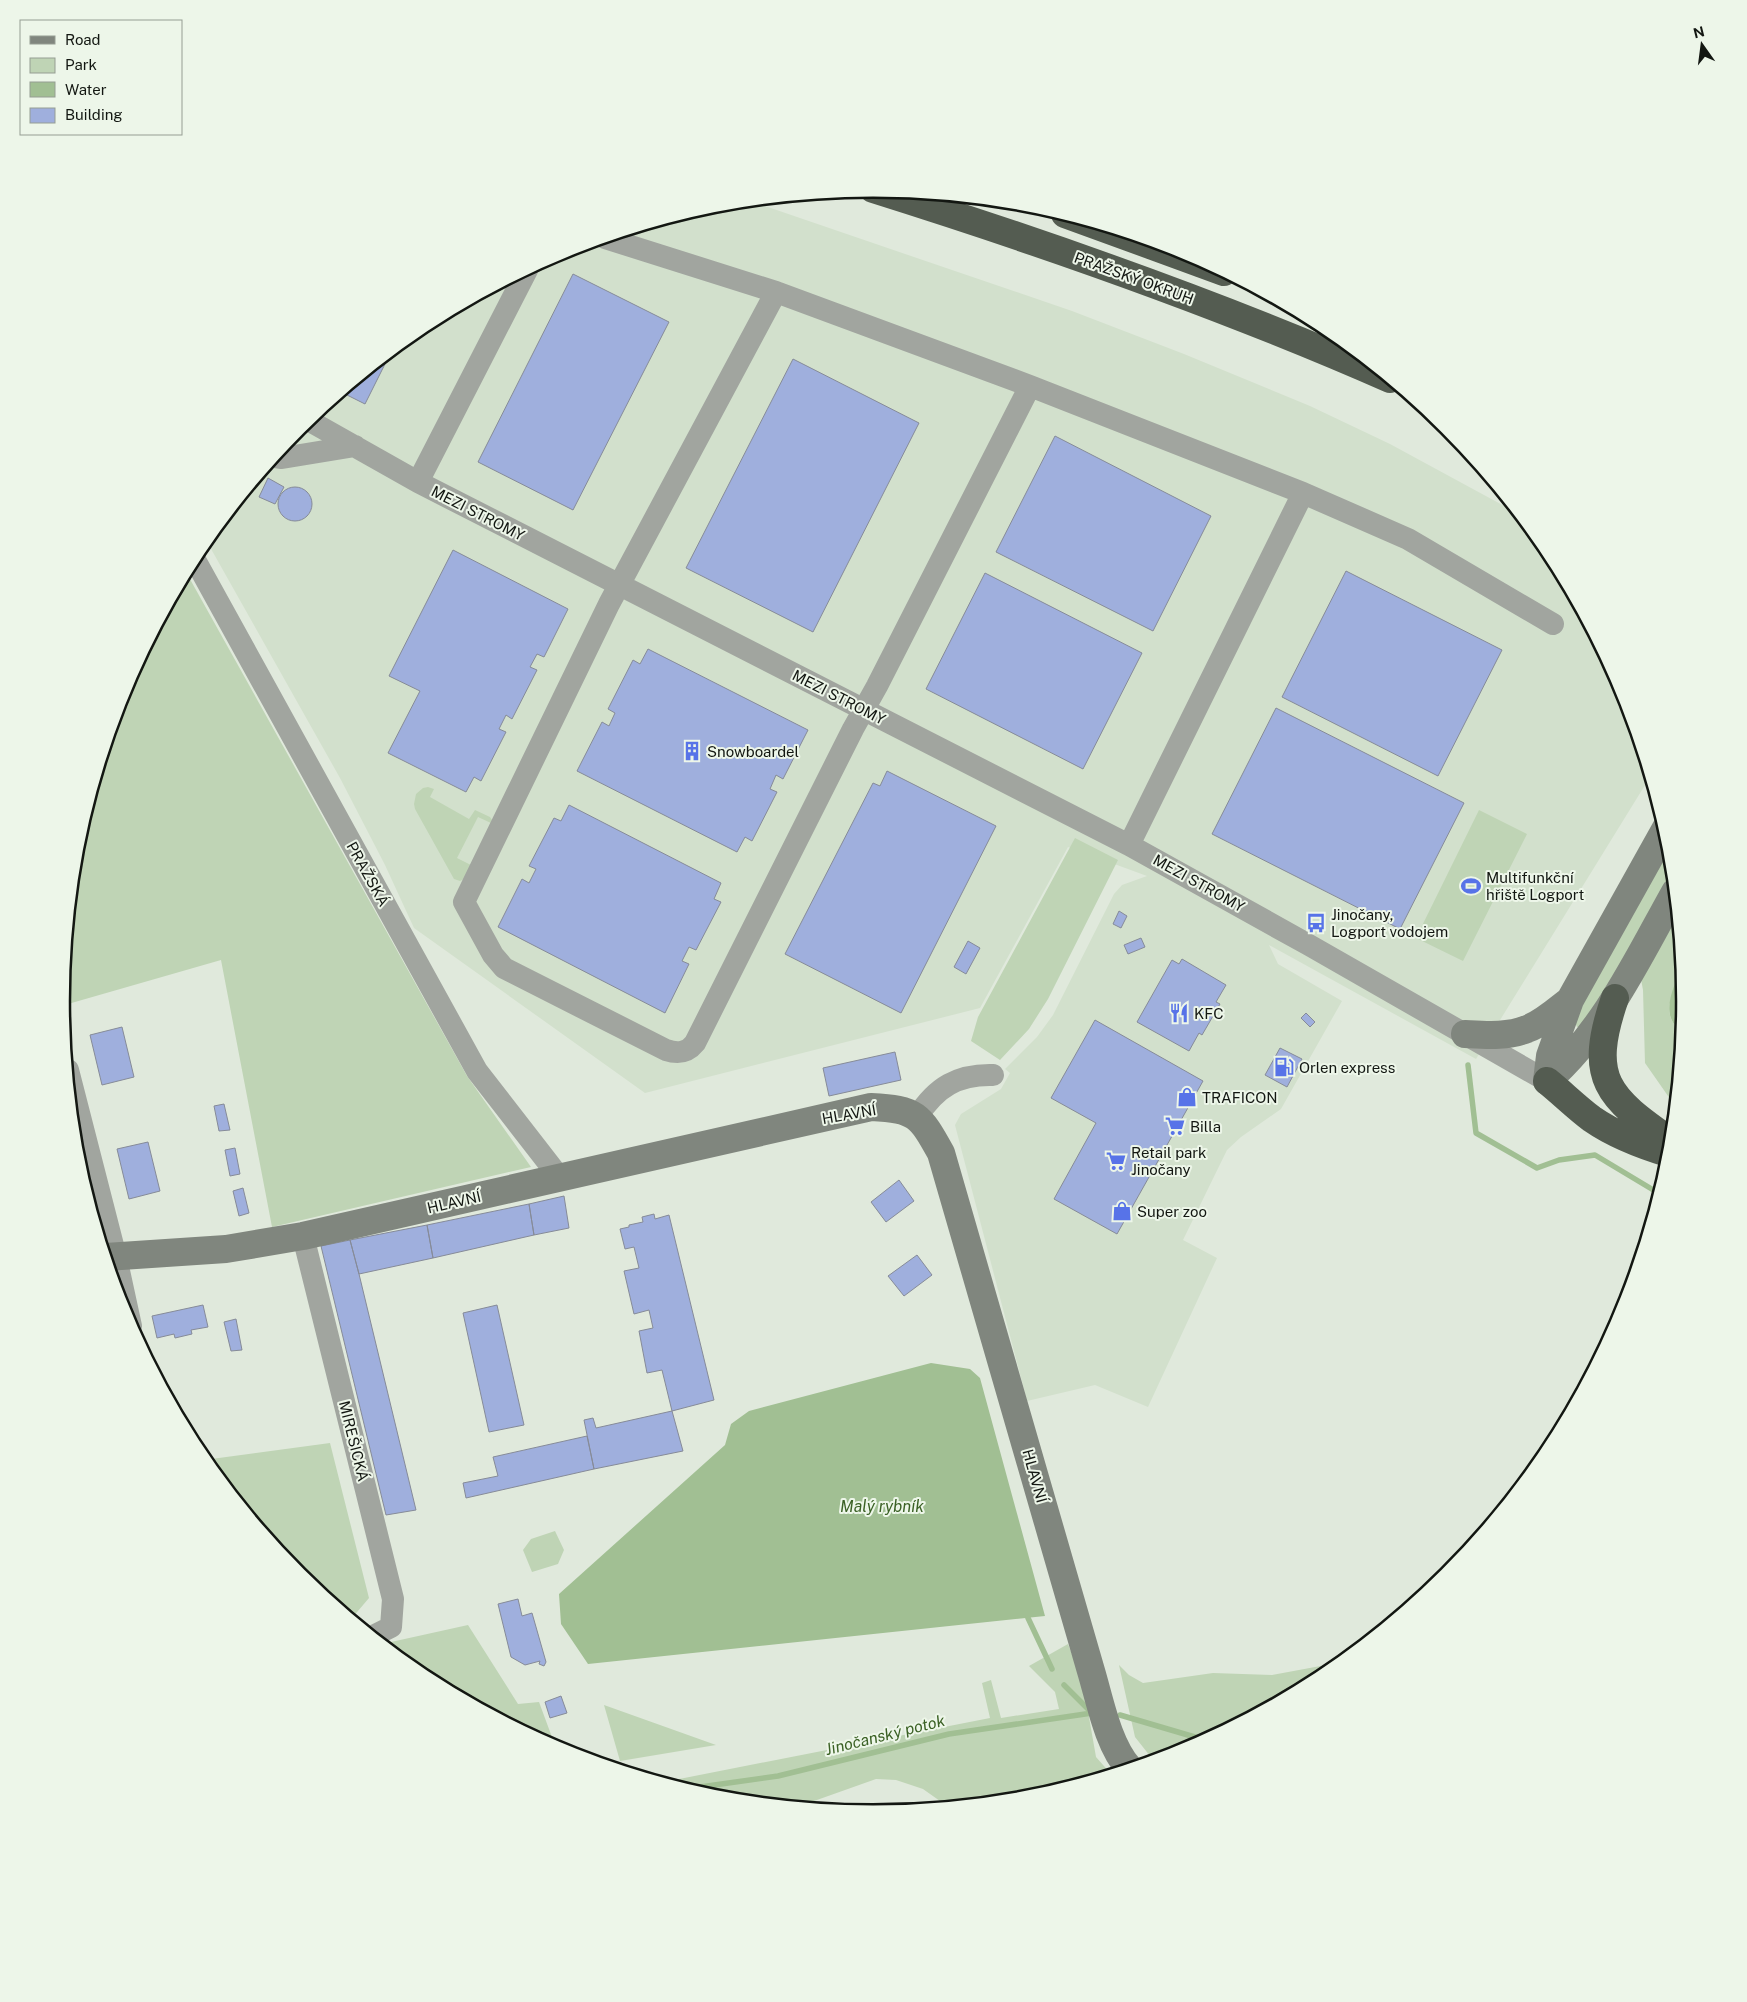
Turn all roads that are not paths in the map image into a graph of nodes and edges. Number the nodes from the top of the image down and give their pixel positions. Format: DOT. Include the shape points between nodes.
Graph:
graph roads {
  1 [pos="903,199"];
  2 [pos="613,241"];
  3 [pos="523,278"];
  4 [pos="776,292"];
  5 [pos="1372,372"];
  6 [pos="1030,386"];
  7 [pos="315,424"];
  8 [pos="355,446"];
  9 [pos="281,458"];
  10 [pos="418,482"];
  11 [pos="1303,493"];
  12 [pos="198,566"];
  13 [pos="620,585"];
  14 [pos="1553,624"];
  15 [pos="863,709"];
  16 [pos="1661,838"];
  17 [pos="1129,845"];
  18 [pos="1670,900"];
  19 [pos="1615,998"];
  20 [pos="1570,1000"];
  21 [pos="1464,1034"];
  22 [pos="993,1075"];
  23 [pos="1547,1081"];
  24 [pos="78,1115"];
  25 [pos="917,1117"];
  26 [pos="1648,1125"];
  27 [pos="1665,1137"];
  28 [pos="1663,1151"];
  29 [pos="560,1178"];
  30 [pos="303,1236"];
  31 [pos="108,1242"];
  32 [pos="112,1257"];
  33 [pos="378,1633"];
  34 [pos="1125,1764"];
  1 -- 5 [label="highway, PRAŽSKÝ OKRUH" via="1166,289"];
  2 -- 4 [label="street"];
  3 -- 10 [label="street"];
  4 -- 6 [label="street"];
  4 -- 13 [label="street"];
  6 -- 11 [label="street"];
  6 -- 15 [label="street"];
  7 -- 8 [label="street, MEZI STROMY"];
  8 -- 9 [label="street"];
  8 -- 10 [label="street, MEZI STROMY"];
  10 -- 13 [label="street, MEZI STROMY"];
  11 -- 14 [label="street" via="1408,539"];
  11 -- 17 [label="street"];
  12 -- 29 [label="street, PRAŽSKÁ" via="477,1071"];
  13 -- 15 [label="street, MEZI STROMY"];
  13 -- 15 [label="street" via="464,902 499,963 522,978 666,1050 676,1053 692,1047"];
  15 -- 17 [label="street, MEZI STROMY"];
  16 -- 20 [label="street"];
  17 -- 21 [label="street, MEZI STROMY"];
  18 -- 19 [label="street"];
  19 -- 23 [label="street" via="1583,1045"];
  19 -- 26 [label="highway" via="1603,1040 1604,1071 1619,1101"];
  20 -- 21 [label="street" via="1528,1029 1493,1035"];
  20 -- 23 [label="street" via="1550,1056"];
  21 -- 23 [label="street, MEZI STROMY"];
  22 -- 25 [label="street" via="977,1074 958,1079 937,1092"];
  23 -- 26 [label="highway" via="1584,1091"];
  23 -- 28 [label="highway" via="1593,1119 1630,1139"];
  24 -- 31 [label="street"];
  25 -- 29 [label="street, HLAVNÍ" via="896,1108 871,1107"];
  25 -- 34 [label="street, HLAVNÍ" via="941,1153 1091,1671 1114,1744"];
  26 -- 27 [label="highway"];
  29 -- 30 [label="street, HLAVNÍ"];
  30 -- 32 [label="street, HLAVNÍ" via="226,1250"];
  30 -- 33 [label="street, MIREŠICKÁ" via="393,1599 391,1627"];
}
